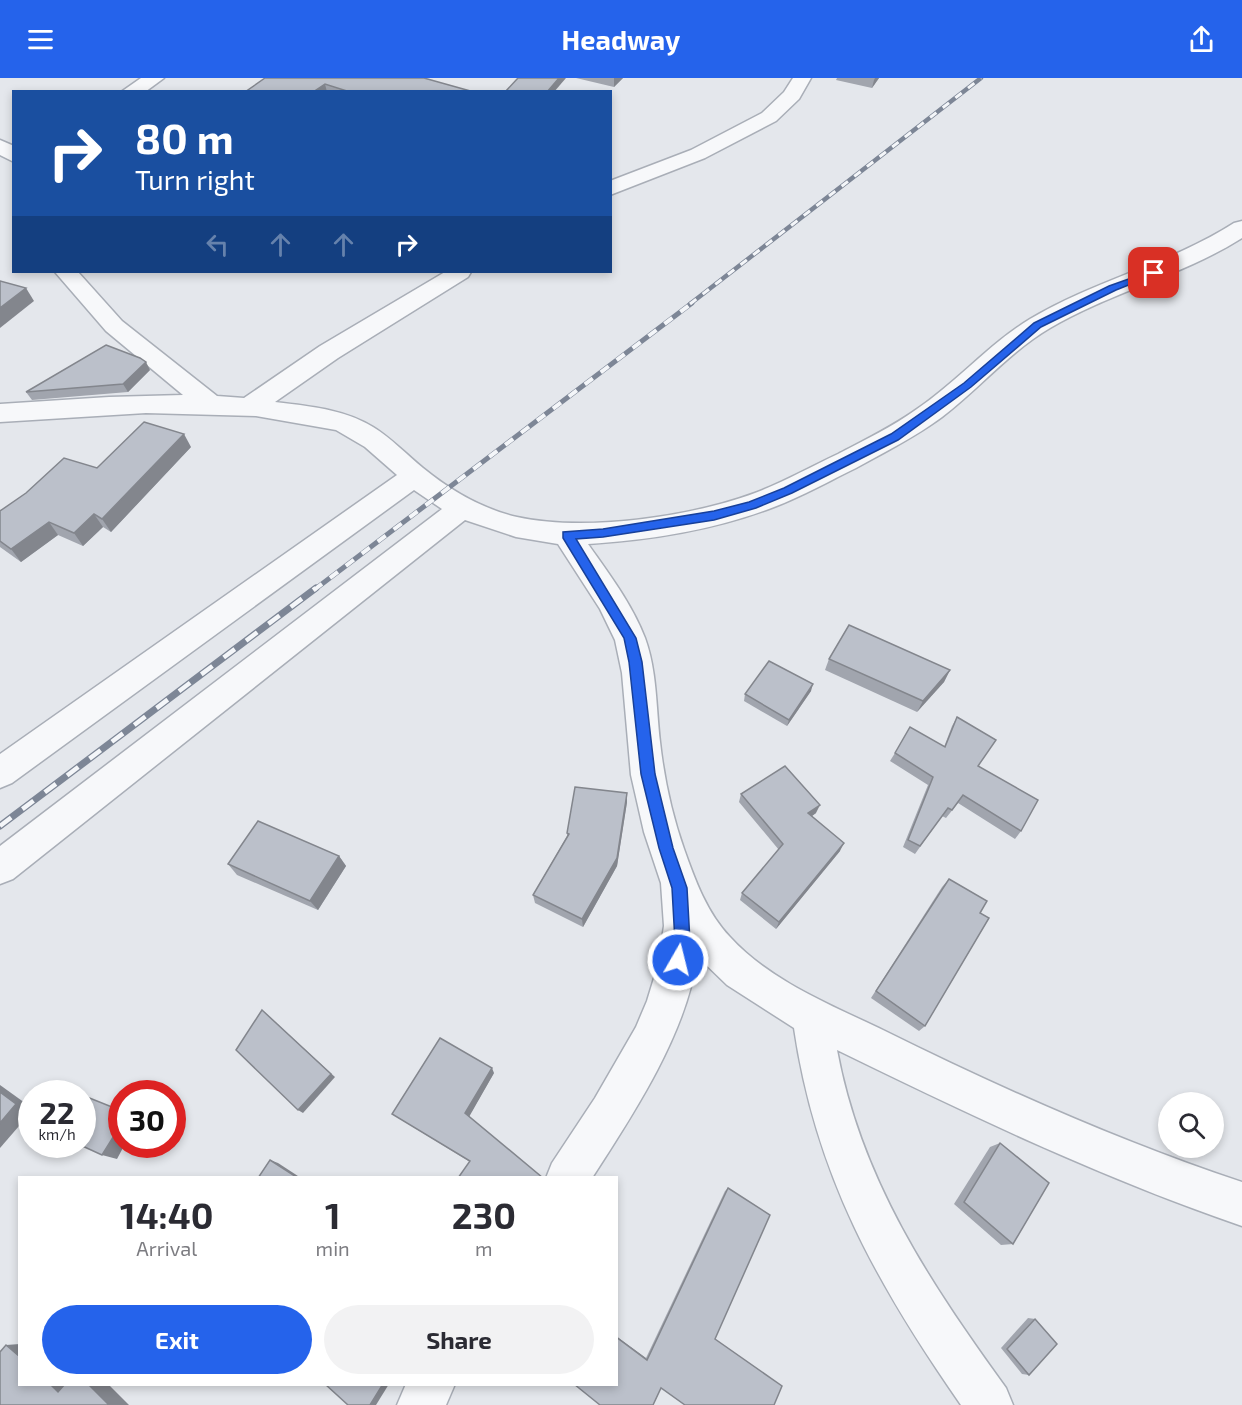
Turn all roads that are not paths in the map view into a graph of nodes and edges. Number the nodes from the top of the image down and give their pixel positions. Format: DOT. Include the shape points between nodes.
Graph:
graph roads {
  1 [pos="155,78"];
  2 [pos="802,78"];
  3 [pos="134,90"];
  4 [pos="612,188"];
  5 [pos="1242,228"];
  6 [pos="67,273"];
  7 [pos="458,273"];
  8 [pos="210,404"];
  9 [pos="251,406"];
  10 [pos="0,413"];
  11 [pos="415,476"];
  12 [pos="463,507"];
  13 [pos="567,535"];
  14 [pos="0,773"];
  15 [pos="0,867"];
  16 [pos="680,888"];
  17 [pos="812,1016"];
  18 [pos="568,1176"];
  19 [pos="1242,1204"];
  20 [pos="431,1386"];
  21 [pos="421,1405"];
  22 [pos="989,1405"];
  1 -- 3 [label="street"];
  2 -- 4 [label="street" via="792,95 769,117 698,154"];
  5 -- 13 [label="street" via="1176,265 1112,288 1037,325 967,385 895,437 788,490 714,516"];
  6 -- 8 [label="street" via="114,326"];
  7 -- 9 [label="street" via="328,352"];
  8 -- 9 [label="street"];
  8 -- 10 [label="street" via="121,404"];
  9 -- 11 [label="street" via="345,424 387,450"];
  11 -- 12 [label="street" via="438,495"];
  11 -- 14 [label="street"];
  12 -- 13 [label="street" via="497,522"];
  12 -- 15 [label="street"];
  13 -- 16 [label="street" via="630,638 648,774"];
  16 -- 17 [label="street" via="698,924 720,954 750,979"];
  16 -- 18 [label="street" via="682,942 668,994 643,1053 612,1110"];
  17 -- 19 [label="street" via="1100,1152"];
  17 -- 22 [label="street" via="828,1105 853,1177 889,1254"];
  20 -- 21 [label="street"];
}
